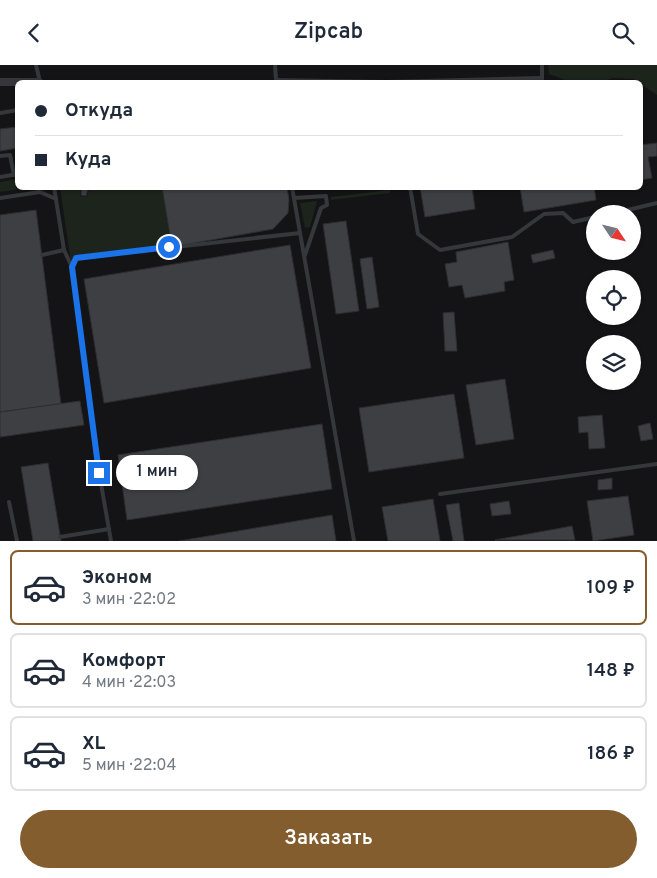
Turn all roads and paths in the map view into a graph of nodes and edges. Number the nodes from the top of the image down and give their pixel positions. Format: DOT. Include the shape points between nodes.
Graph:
graph roads {
  1 [pos="36,65"];
  2 [pos="275,65"];
  3 [pos="542,65"];
  4 [pos="40,80"];
  5 [pos="276,80"];
  6 [pos="542,80"];
  7 [pos="0,82"];
  8 [pos="15,82"];
  9 [pos="15,110"];
  10 [pos="0,113"];
  11 [pos="0,156"];
  12 [pos="15,171"];
  13 [pos="15,174"];
  14 [pos="0,177"];
  15 [pos="54,190"];
  16 [pos="293,190"];
  17 [pos="411,190"];
  18 [pos="0,198"];
  19 [pos="294,198"];
  20 [pos="56,199"];
  21 [pos="657,203"];
  22 [pos="641,207"];
  23 [pos="586,219"];
  24 [pos="300,233"];
  25 [pos="64,250"];
  26 [pos="42,255"];
  27 [pos="304,255"];
  28 [pos="72,267"];
  29 [pos="657,465"];
  30 [pos="440,494"];
  31 [pos="10,502"];
  32 [pos="109,529"];
  33 [pos="60,537"];
  34 [pos="16,541"];
  35 [pos="111,541"];
  36 [pos="354,541"];
  1 -- 4 [label="lane"];
  2 -- 5 [label="lane"];
  3 -- 6 [label="lane"];
  7 -- 8 [label="street"];
  9 -- 10 [label="lane"];
  11 -- 12 [label="lane" via="10,155"];
  13 -- 14 [label="lane"];
  15 -- 20 [label="lane"];
  16 -- 19 [label="lane"];
  17 -- 23 [label="lane" via="418,234 440,250 512,237 544,214 563,213 573,222"];
  18 -- 20 [label="lane" via="40,192"];
  19 -- 24 [label="lane"];
  19 -- 27 [label="lane" via="326,196 327,205 321,208"];
  20 -- 25 [label="lane"];
  21 -- 22 [label="lane"];
  24 -- 27 [label="lane"];
  24 -- 28 [label="lane" via="76,258"];
  25 -- 26 [label="lane"];
  25 -- 28 [label="lane"];
  27 -- 36 [label="lane"];
  28 -- 32 [label="lane" via="96,455"];
  29 -- 30 [label="lane"];
  31 -- 34 [label="lane"];
  32 -- 33 [label="lane"];
  32 -- 35 [label="lane"];
}
